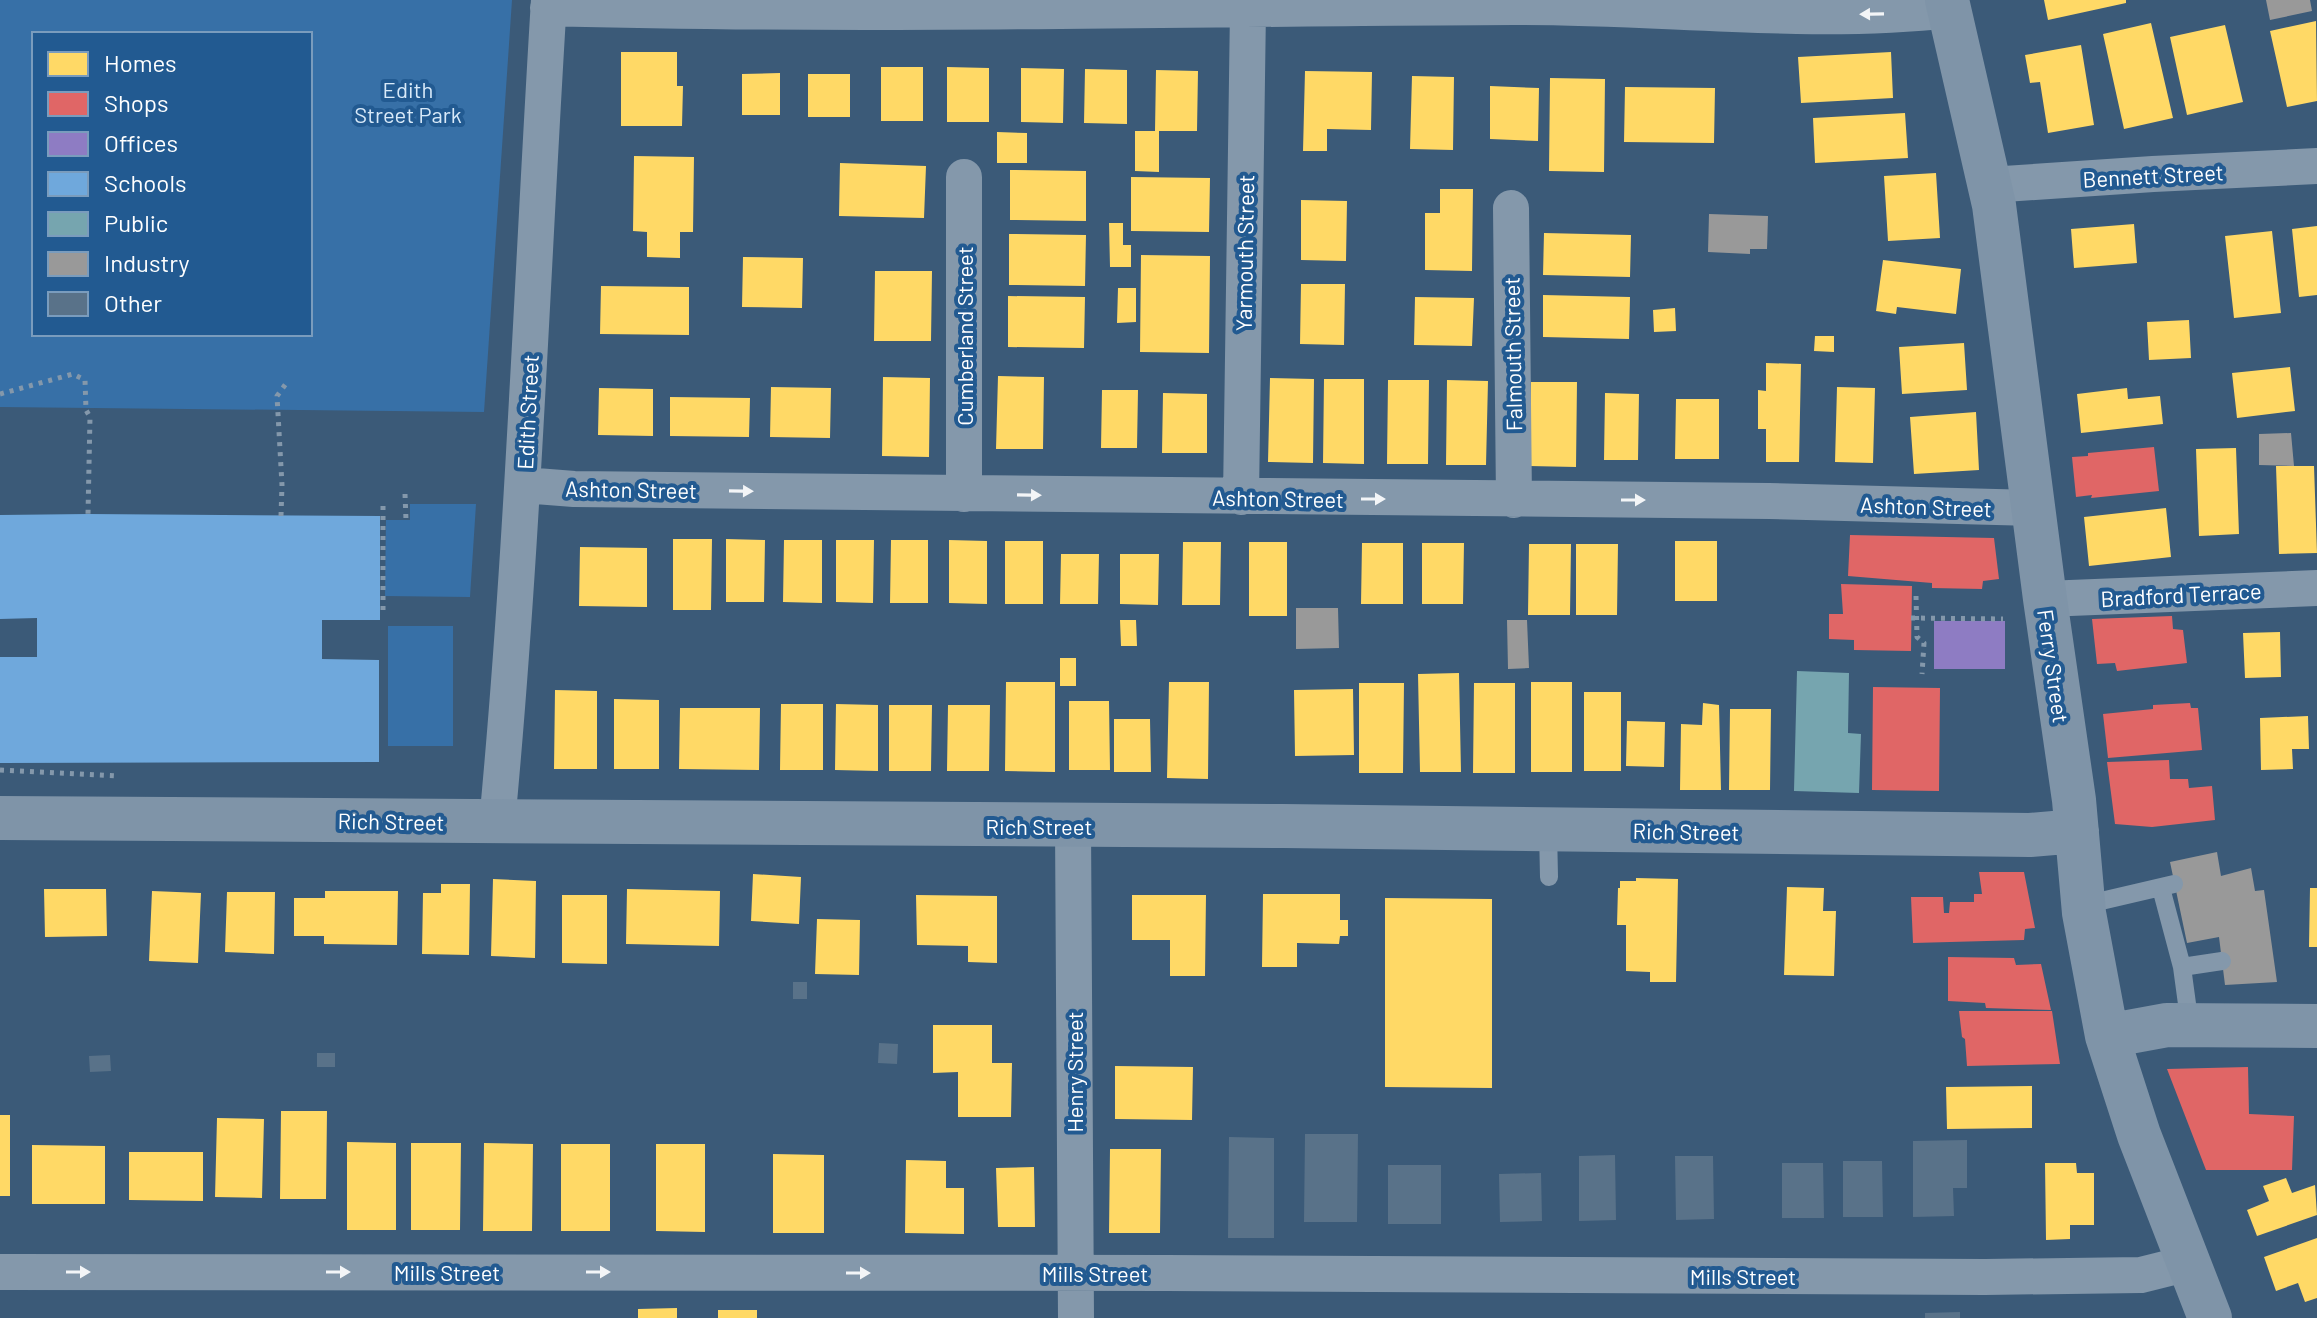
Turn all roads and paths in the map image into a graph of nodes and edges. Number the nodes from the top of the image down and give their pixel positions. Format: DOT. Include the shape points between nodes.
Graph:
graph roads {
  1 [pos="549,4"];
  2 [pos="1949,5"];
  3 [pos="1248,9"];
  4 [pos="2317,166"];
  5 [pos="964,177"];
  6 [pos="1989,185"];
  7 [pos="1511,208"];
  8 [pos="288,381"];
  9 [pos="0,394"];
  10 [pos="523,485"];
  11 [pos="405,494"];
  12 [pos="964,494"];
  13 [pos="1241,497"];
  14 [pos="1514,500"];
  15 [pos="383,505"];
  16 [pos="2034,508"];
  17 [pos="88,514"];
  18 [pos="281,516"];
  19 [pos="406,520"];
  20 [pos="2317,588"];
  21 [pos="1916,596"];
  22 [pos="2045,599"];
  23 [pos="383,610"];
  24 [pos="1914,618"];
  25 [pos="2003,619"];
  26 [pos="1922,674"];
  27 [pos="0,770"];
  28 [pos="111,775"];
  29 [pos="0,818"];
  30 [pos="497,823"];
  31 [pos="1073,826"];
  32 [pos="1548,829"];
  33 [pos="2077,831"];
  34 [pos="1549,877"];
  35 [pos="2084,905"];
  36 [pos="2222,961"];
  37 [pos="2182,967"];
  38 [pos="2190,1026"];
  39 [pos="2317,1026"];
  40 [pos="2107,1036"];
  41 [pos="2189,1263"];
  42 [pos="0,1272"];
  43 [pos="1075,1273"];
  44 [pos="1076,1318"];
  45 [pos="2210,1318"];
  1 -- 3 [label="street" via="914,14"];
  1 -- 10 [label="street, Edith Street"];
  2 -- 3 [label="street, one-way" via="1911,14 1757,16 1598,7"];
  2 -- 6 [label="street, Ferry Street"];
  3 -- 13 [label="street, Yarmouth Street"];
  4 -- 6 [label="street, Bennett Street"];
  5 -- 12 [label="street, Cumberland Street"];
  6 -- 16 [label="street, Ferry Street"];
  7 -- 14 [label="street, Falmouth Street"];
  8 -- 18 [label="path" via="277,396"];
  9 -- 17 [label="path" via="73,374 85,380 90,417"];
  10 -- 12 [label="street, Ashton Street, one-way"];
  10 -- 30 [label="street, Edith Street"];
  11 -- 19 [label="path"];
  12 -- 13 [label="street, Ashton Street, one-way"];
  13 -- 14 [label="street, Ashton Street, one-way"];
  14 -- 16 [label="street, Ashton Street, one-way"];
  15 -- 23 [label="path"];
  16 -- 22 [label="street, Ferry Street"];
  20 -- 22 [label="street, Bradford Terrace"];
  21 -- 24 [label="path"];
  22 -- 33 [label="street, Ferry Street"];
  24 -- 25 [label="path"];
  24 -- 26 [label="path" via="1917,637 1924,643"];
  27 -- 28 [label="path"];
  29 -- 30 [label="street, Rich Street"];
  30 -- 31 [label="street, Rich Street"];
  31 -- 32 [label="street, Rich Street"];
  31 -- 43 [label="street, Henry Street"];
  32 -- 33 [label="street, Rich Street" via="2030,835"];
  32 -- 34 [label="lane"];
  33 -- 35 [label="street, Ferry Street"];
  35 -- 37 [label="lane" via="2168,886"];
  35 -- 40 [label="street, Ferry Street"];
  36 -- 37 [label="lane"];
  37 -- 38 [label="lane"];
  38 -- 39 [label="street"];
  38 -- 40 [label="street"];
  40 -- 41 [label="street, Ferry Street"];
  41 -- 43 [label="street, Mills Street" via="2141,1275 2014,1277"];
  41 -- 45 [label="street, Ferry Street"];
  42 -- 43 [label="street, Mills Street, one-way"];
  43 -- 44 [label="street, Henry Street"];
}
